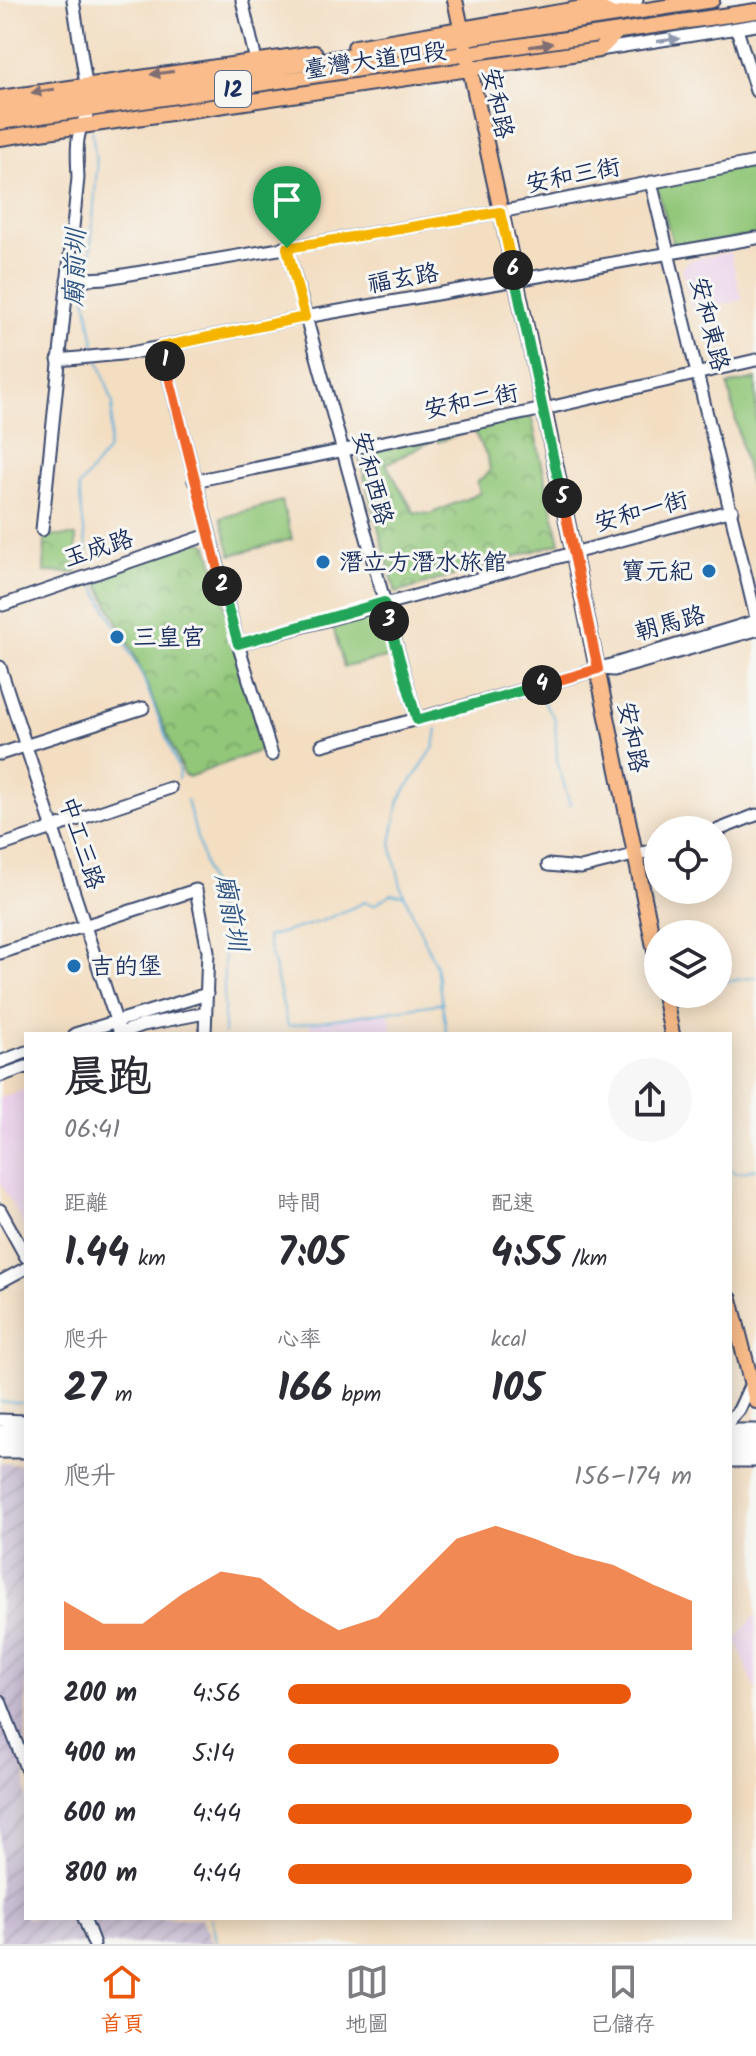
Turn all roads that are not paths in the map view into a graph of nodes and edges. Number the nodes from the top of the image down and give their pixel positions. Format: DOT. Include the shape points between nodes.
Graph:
graph roads {
  1 [pos="73,0"];
  2 [pos="242,0"];
  3 [pos="455,0"];
  4 [pos="637,0"];
  5 [pos="712,0"];
  6 [pos="595,6"];
  7 [pos="756,11"];
  8 [pos="613,16"];
  9 [pos="756,25"];
  10 [pos="737,29"];
  11 [pos="617,33"];
  12 [pos="462,34"];
  13 [pos="599,50"];
  14 [pos="256,61"];
  15 [pos="467,63"];
  16 [pos="85,83"];
  17 [pos="756,91"];
  18 [pos="0,98"];
  19 [pos="90,105"];
  20 [pos="0,110"];
  21 [pos="0,122"];
  22 [pos="79,125"];
  23 [pos="0,138"];
  24 [pos="756,162"];
  25 [pos="651,182"];
  26 [pos="500,212"];
  27 [pos="756,238"];
  28 [pos="287,248"];
  29 [pos="670,251"];
  30 [pos="67,280"];
  31 [pos="516,280"];
  32 [pos="305,317"];
  33 [pos="161,347"];
  34 [pos="58,360"];
  35 [pos="756,360"];
  36 [pos="699,372"];
  37 [pos="544,409"];
  38 [pos="342,449"];
  39 [pos="194,481"];
  40 [pos="732,510"];
  41 [pos="42,530"];
  42 [pos="208,535"];
  43 [pos="573,551"];
  44 [pos="384,602"];
  45 [pos="1,606"];
  46 [pos="756,619"];
  47 [pos="756,630"];
  48 [pos="238,644"];
  49 [pos="0,667"];
  50 [pos="598,669"];
  51 [pos="143,708"];
  52 [pos="417,720"];
  53 [pos="26,745"];
  54 [pos="322,745"];
  55 [pos="0,754"];
  56 [pos="272,755"];
  57 [pos="170,788"];
  58 [pos="756,815"];
  59 [pos="732,824"];
  60 [pos="55,828"];
  61 [pos="0,846"];
  62 [pos="644,853"];
  63 [pos="635,855"];
  64 [pos="548,865"];
  65 [pos="648,920"];
  66 [pos="86,924"];
  67 [pos="0,953"];
  68 [pos="207,994"];
  69 [pos="667,1008"];
  70 [pos="205,1013"];
  71 [pos="116,1020"];
  72 [pos="81,1032"];
  73 [pos="119,1032"];
  74 [pos="127,1032"];
  75 [pos="205,1032"];
  76 [pos="672,1032"];
  77 [pos="24,1053"];
  78 [pos="0,1062"];
  79 [pos="24,1068"];
  80 [pos="0,1076"];
  81 [pos="0,1210"];
  82 [pos="24,1253"];
  83 [pos="24,1269"];
  84 [pos="0,1282"];
  85 [pos="732,1307"];
  86 [pos="751,1384"];
  87 [pos="756,1401"];
  88 [pos="732,1418"];
  89 [pos="0,1420"];
  90 [pos="24,1421"];
  91 [pos="732,1430"];
  92 [pos="756,1430"];
  93 [pos="0,1431"];
  94 [pos="24,1431"];
  95 [pos="732,1439"];
  96 [pos="756,1439"];
  97 [pos="0,1442"];
  98 [pos="24,1442"];
  99 [pos="732,1450"];
  100 [pos="756,1450"];
  101 [pos="0,1452"];
  102 [pos="24,1452"];
  103 [pos="732,1461"];
  104 [pos="756,1461"];
  105 [pos="0,1701"];
  106 [pos="24,1763"];
  107 [pos="85,1920"];
  108 [pos="94,1944"];
  1 -- 16 [label="street"];
  2 -- 14 [label="street"];
  3 -- 12 [label="main road, 安和路"];
  4 -- 6 [label="street, 臺灣大道四段"];
  5 -- 8 [label="main road, 臺灣大道四段 / 12"];
  6 -- 8 [label="main road"];
  6 -- 12 [label="main road, 臺灣大道四段"];
  7 -- 11 [label="main road, 臺灣大道四段 / 12"];
  8 -- 12 [label="main road, 臺灣大道四段 / 12"];
  9 -- 10 [label="street, 臺灣大道四段"];
  13 -- 10 [label="street, 臺灣大道四段, one-way"];
  10 -- 17 [label="street"];
  11 -- 13 [label="main road"];
  15 -- 11 [label="main road, 臺灣大道四段 / 12, one-way"];
  12 -- 14 [label="main road, 臺灣大道四段 / 12"];
  12 -- 15 [label="main road, 安和路"];
  12 -- 19 [label="main road, 臺灣大道四段 / 12"];
  13 -- 15 [label="main road, 臺灣大道四段"];
  14 -- 16 [label="main road, 臺灣大道四段 / 12, one-way"];
  15 -- 19 [label="main road, 臺灣大道四段 / 12"];
  15 -- 22 [label="main road, 臺灣大道四段 / 12"];
  15 -- 26 [label="main road, 安和路"];
  16 -- 18 [label="main road, 臺灣大道四段 / 12, one-way"];
  16 -- 19 [label="street"];
  19 -- 20 [label="main road, 臺灣大道四段 / 12"];
  19 -- 21 [label="main road, 臺灣大道四段 / 12"];
  19 -- 22 [label="street"];
  22 -- 23 [label="main road, 臺灣大道四段 / 12"];
  22 -- 30 [label="street"];
  24 -- 25 [label="street, 安和三街"];
  25 -- 26 [label="street, 安和三街"];
  25 -- 29 [label="street, 安和東路"];
  26 -- 28 [label="street, 安和三街"];
  26 -- 31 [label="main road, 安和路"];
  27 -- 29 [label="street, 福玄路"];
  28 -- 30 [label="street, 安和三街"];
  28 -- 32 [label="street, 安和西路"];
  29 -- 31 [label="street, 福玄路"];
  29 -- 36 [label="street, 安和東路"];
  30 -- 34 [label="street"];
  31 -- 32 [label="street, 福玄路"];
  31 -- 37 [label="main road, 安和路"];
  32 -- 33 [label="street, 福玄路"];
  32 -- 38 [label="street, 安和西路"];
  33 -- 34 [label="street, 福玄路"];
  33 -- 39 [label="street"];
  34 -- 41 [label="street"];
  35 -- 36 [label="street, 安和二街"];
  36 -- 37 [label="street, 安和二街"];
  36 -- 40 [label="street, 安和東路"];
  37 -- 38 [label="street, 安和二街"];
  37 -- 43 [label="main road, 安和路"];
  38 -- 39 [label="street, 安和二街"];
  38 -- 44 [label="street, 安和西路"];
  39 -- 42 [label="street"];
  40 -- 43 [label="street, 安和一街"];
  40 -- 46 [label="street, 安和東路"];
  42 -- 45 [label="street, 玉成路"];
  42 -- 48 [label="street"];
  43 -- 44 [label="street, 安和一街"];
  43 -- 50 [label="main road, 安和路"];
  44 -- 48 [label="street, 安和一街"];
  44 -- 52 [label="street, 安和西路"];
  46 -- 50 [label="street, 朝馬路"];
  47 -- 50 [label="street, 朝馬路" via="614,670"];
  48 -- 56 [label="street"];
  49 -- 53 [label="street, 中工三路"];
  50 -- 52 [label="street, 朝馬路"];
  50 -- 63 [label="main road, 安和路"];
  51 -- 53 [label="street"];
  52 -- 54 [label="street, 朝馬路"];
  53 -- 55 [label="street"];
  53 -- 60 [label="street, 中工三路"];
  57 -- 60 [label="street"];
  58 -- 59 [label="street"];
  60 -- 61 [label="street"];
  60 -- 66 [label="street, 中工三路"];
  62 -- 63 [label="street"];
  63 -- 64 [label="street" via="581,868"];
  63 -- 65 [label="main road, 安和路"];
  66 -- 67 [label="street"];
  66 -- 68 [label="street" via="196,890 206,930"];
  66 -- 71 [label="street, 中工三路"];
  68 -- 70 [label="street"];
  68 -- 71 [label="street"];
  69 -- 76 [label="main road"];
  70 -- 74 [label="street"];
  70 -- 75 [label="street"];
  71 -- 72 [label="street"];
  71 -- 73 [label="street, 中工三路"];
  77 -- 78 [label="street"];
  79 -- 80 [label="street"];
  81 -- 82 [label="street"];
  83 -- 84 [label="street"];
  85 -- 86 [label="main road"];
  86 -- 87 [label="main road"];
  86 -- 88 [label="street"];
  89 -- 90 [label="street"];
  91 -- 92 [label="street"];
  93 -- 94 [label="street"];
  95 -- 96 [label="street"];
  97 -- 98 [label="street"];
  99 -- 100 [label="street"];
  101 -- 102 [label="street"];
  103 -- 104 [label="street"];
  105 -- 106 [label="street"];
  107 -- 108 [label="street"];
}
